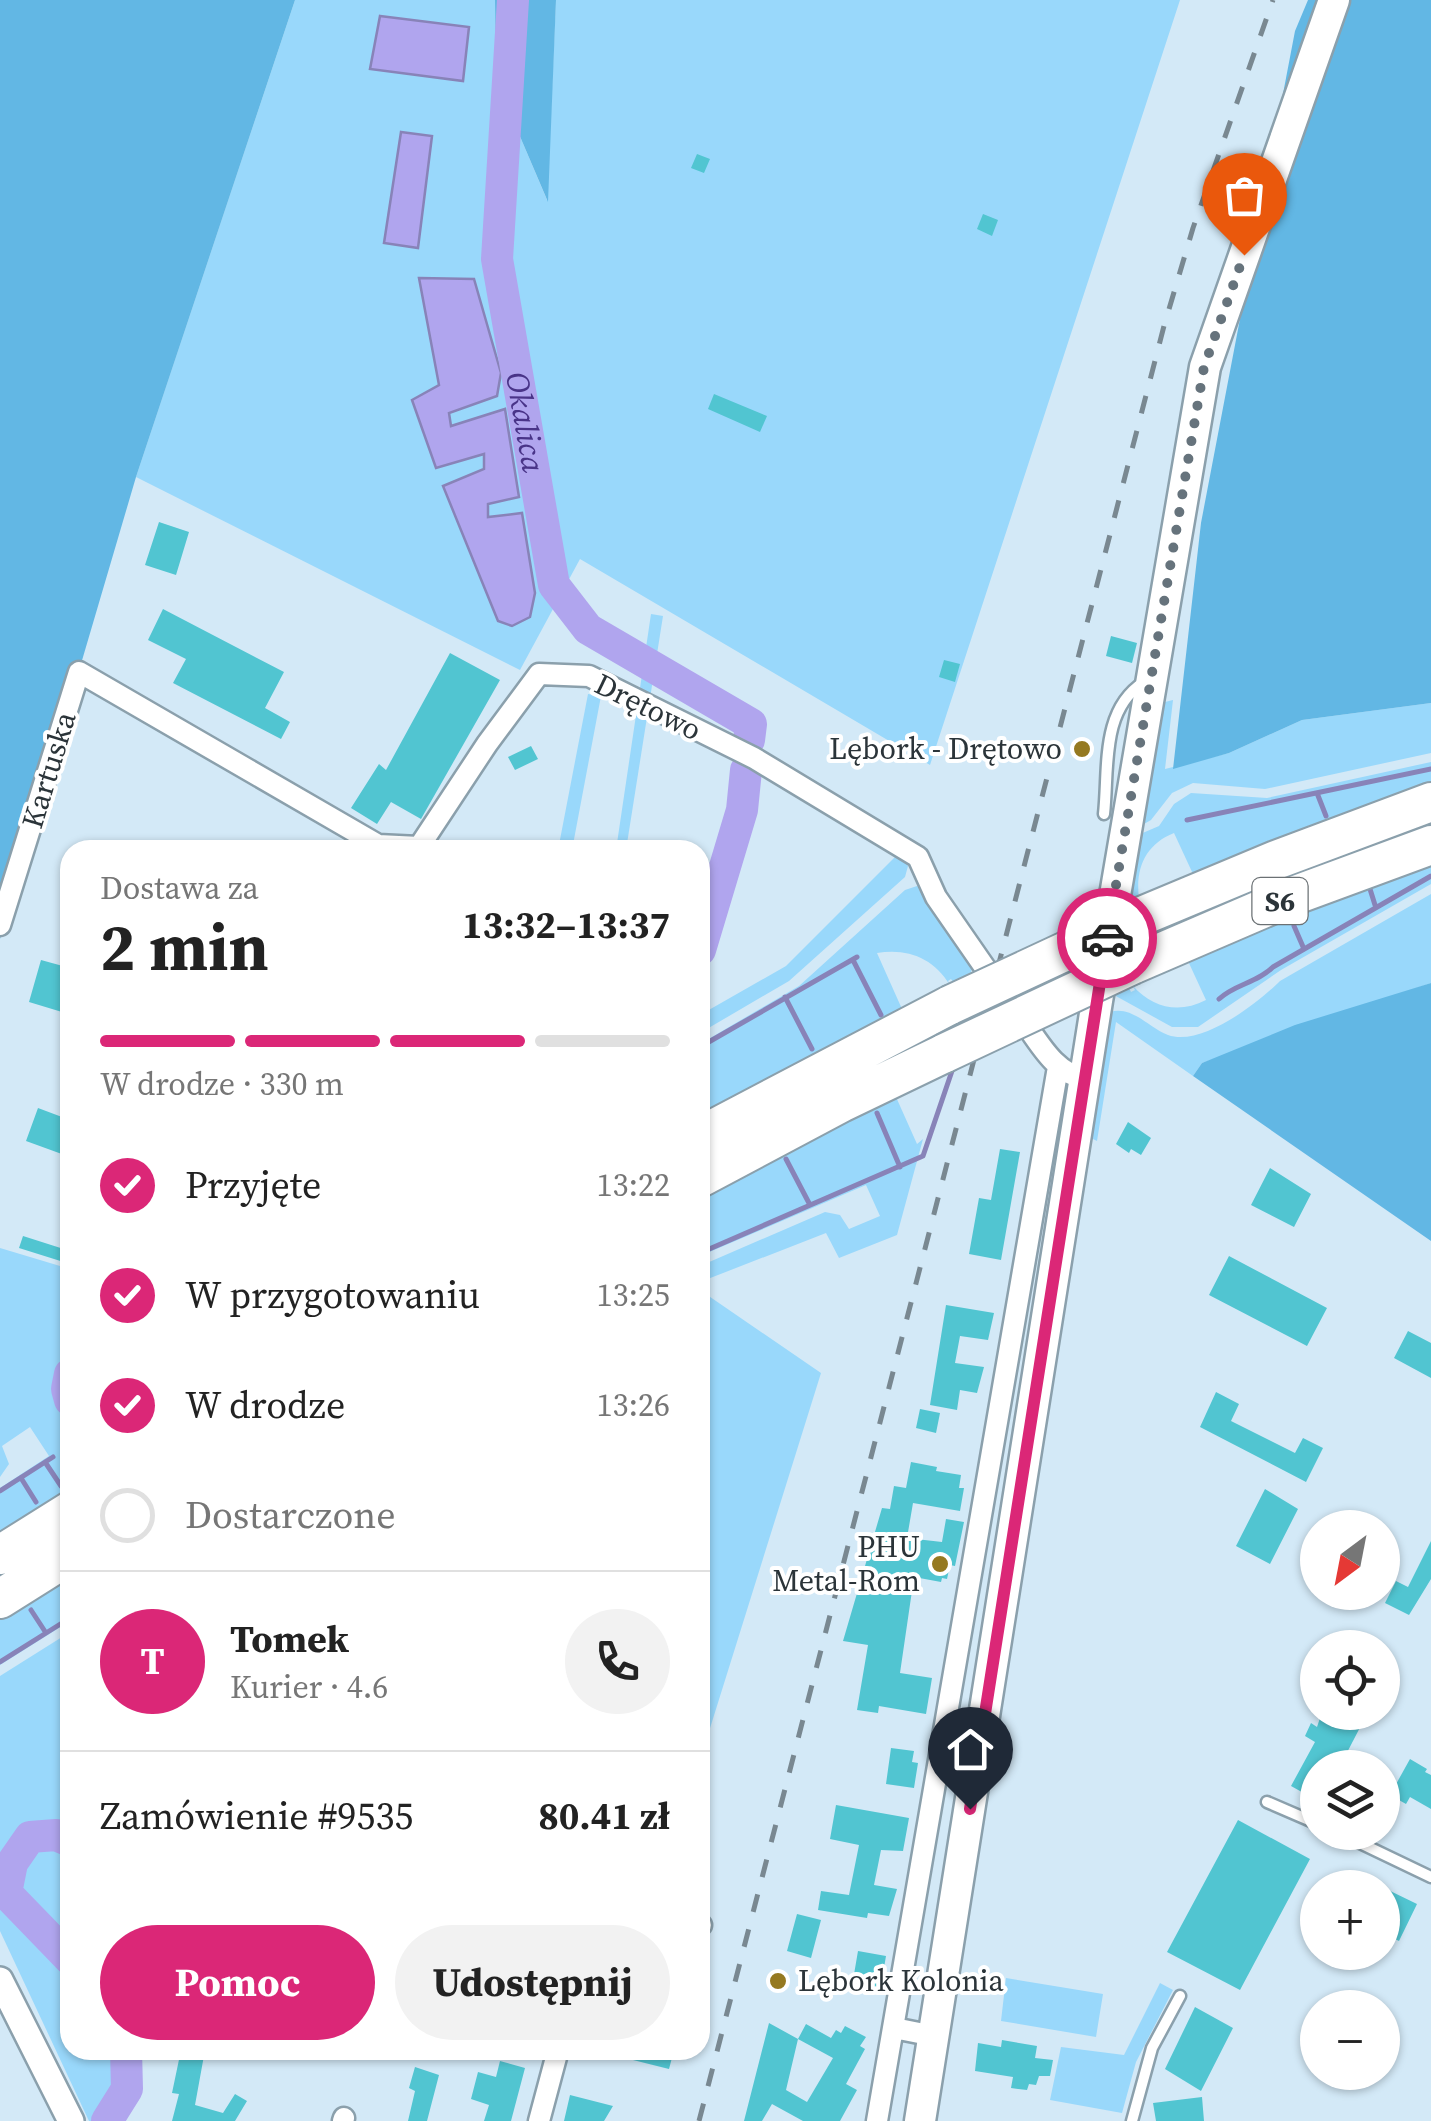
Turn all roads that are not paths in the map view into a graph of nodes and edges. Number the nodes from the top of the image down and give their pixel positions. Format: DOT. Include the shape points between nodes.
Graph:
graph roads {
  1 [pos="1334,0"];
  2 [pos="79,672"];
  3 [pos="1151,683"];
  4 [pos="1431,802"];
  5 [pos="1104,814"];
  6 [pos="368,840"];
  7 [pos="423,840"];
  8 [pos="1431,845"];
  9 [pos="0,924"];
  10 [pos="1123,925"];
  11 [pos="1072,1073"];
  12 [pos="710,1131"];
  13 [pos="710,1173"];
  14 [pos="60,1526"];
  15 [pos="60,1549"];
  16 [pos="35,1555"];
  17 [pos="972,1576"];
  18 [pos="1006,1582"];
  19 [pos="0,1599"];
  20 [pos="1267,1802"];
  21 [pos="1300,1816"];
  22 [pos="1375,1850"];
  23 [pos="1431,1876"];
  24 [pos="0,1980"];
  25 [pos="1180,1996"];
  26 [pos="894,2028"];
  27 [pos="934,2036"];
  28 [pos="555,2060"];
  29 [pos="71,2121"];
  30 [pos="540,2121"];
  31 [pos="877,2121"];
  32 [pos="920,2121"];
  33 [pos="1132,2121"];
  1 -- 3 [label="main road" via="1204,367"];
  2 -- 6 [label="street, Drętowo"];
  2 -- 9 [label="street, Kartuska"];
  3 -- 5 [label="lane" via="1133,691 1114,722"];
  3 -- 10 [label="main road"];
  4 -- 10 [label="highway, S6"];
  7 -- 11 [label="street, Drętowo" via="538,674 589,676 754,758 918,857 936,897"];
  8 -- 13 [label="highway, S6, bridge" via="1290,896 1132,965"];
  10 -- 11 [label="main road"];
  10 -- 12 [label="highway, S6, bridge" via="950,1005"];
  11 -- 17 [label="street"];
  11 -- 18 [label="main road"];
  14 -- 16 [label="highway"];
  15 -- 16 [label="lane"];
  16 -- 19 [label="highway"];
  17 -- 18 [label="street"];
  17 -- 26 [label="street"];
  18 -- 27 [label="main road"];
  20 -- 21 [label="lane"];
  22 -- 23 [label="lane"];
  24 -- 29 [label="street"];
  25 -- 33 [label="lane" via="1152,2048"];
  26 -- 27 [label="street"];
  26 -- 31 [label="street"];
  27 -- 32 [label="main road"];
  28 -- 30 [label="street"];
}
